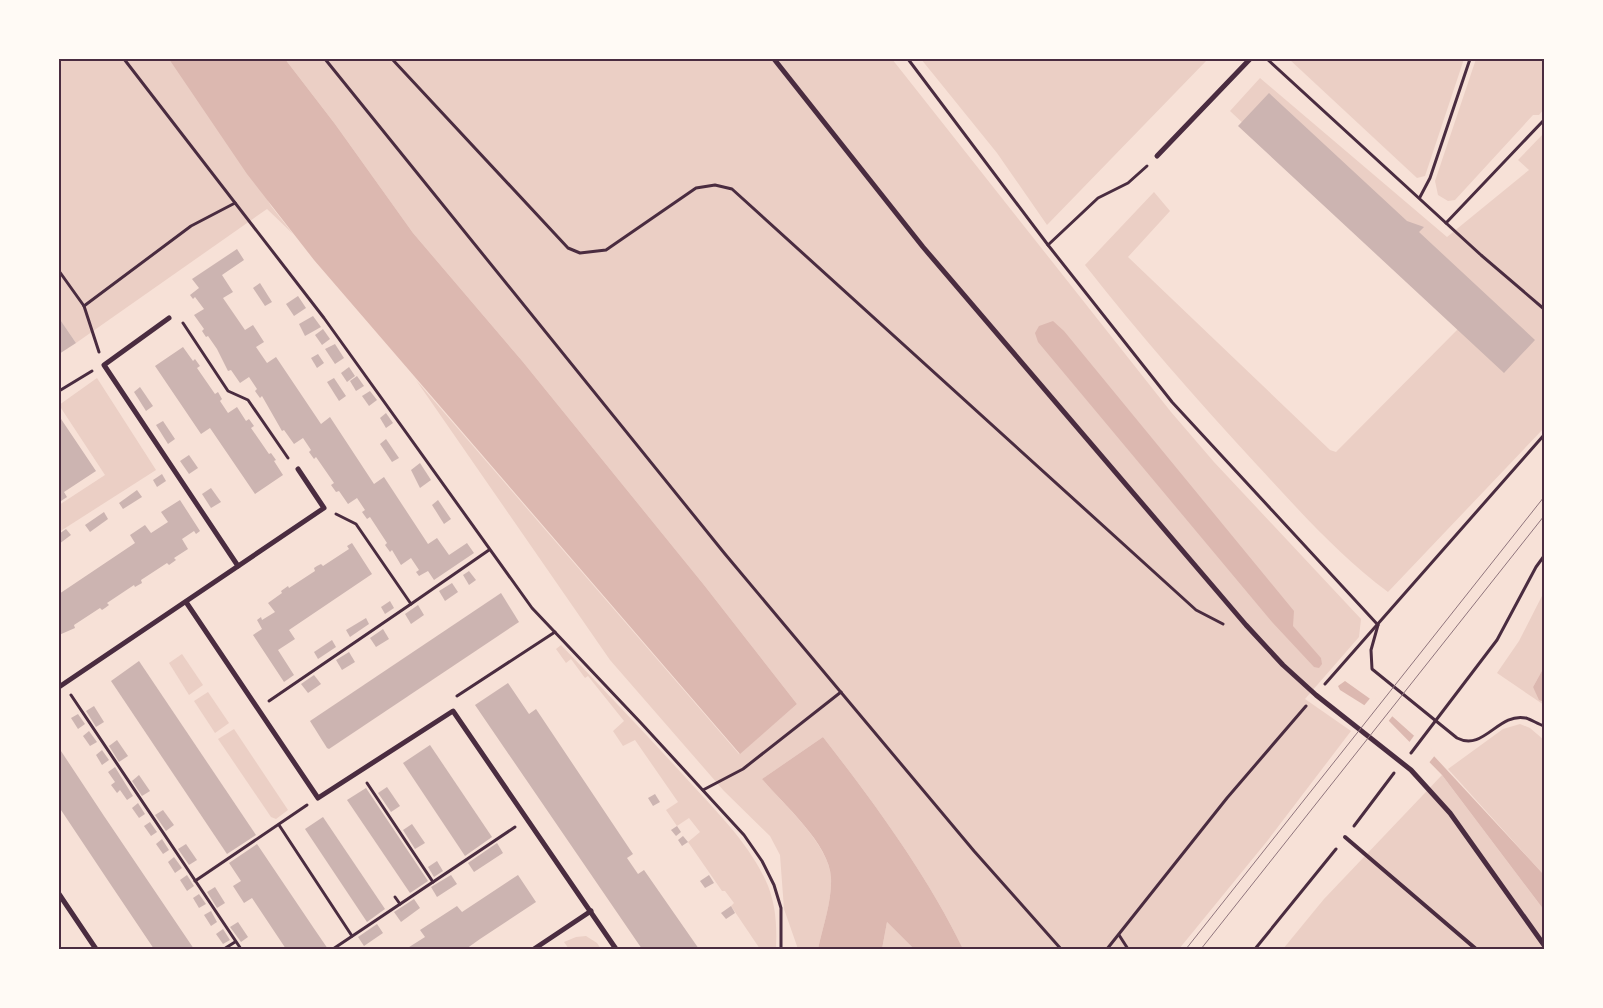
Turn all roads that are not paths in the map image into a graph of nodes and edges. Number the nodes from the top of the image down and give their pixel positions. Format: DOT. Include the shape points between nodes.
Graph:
graph roads {
  1 [pos="774,59"];
  2 [pos="1250,59"];
  3 [pos="1157,156"];
  4 [pos="169,318"];
  5 [pos="298,469"];
  6 [pos="238,566"];
  7 [pos="186,602"];
  8 [pos="61,686"];
  9 [pos="1345,837"];
  10 [pos="59,895"];
  11 [pos="591,911"];
  12 [pos="1544,945"];
  13 [pos="96,949"];
  14 [pos="534,949"];
  15 [pos="616,949"];
  16 [pos="1476,949"];
  1 -- 12 [label="street" via="923,247 1246,625 1316,695 1411,770 1450,813"];
  2 -- 3 [label="street"];
  4 -- 6 [label="street" via="104,365"];
  5 -- 6 [label="street" via="324,508"];
  6 -- 7 [label="street"];
  7 -- 8 [label="street"];
  7 -- 11 [label="street" via="318,798 453,711"];
  9 -- 16 [label="lane"];
  10 -- 13 [label="street"];
  11 -- 14 [label="street"];
  11 -- 15 [label="street"];
}
